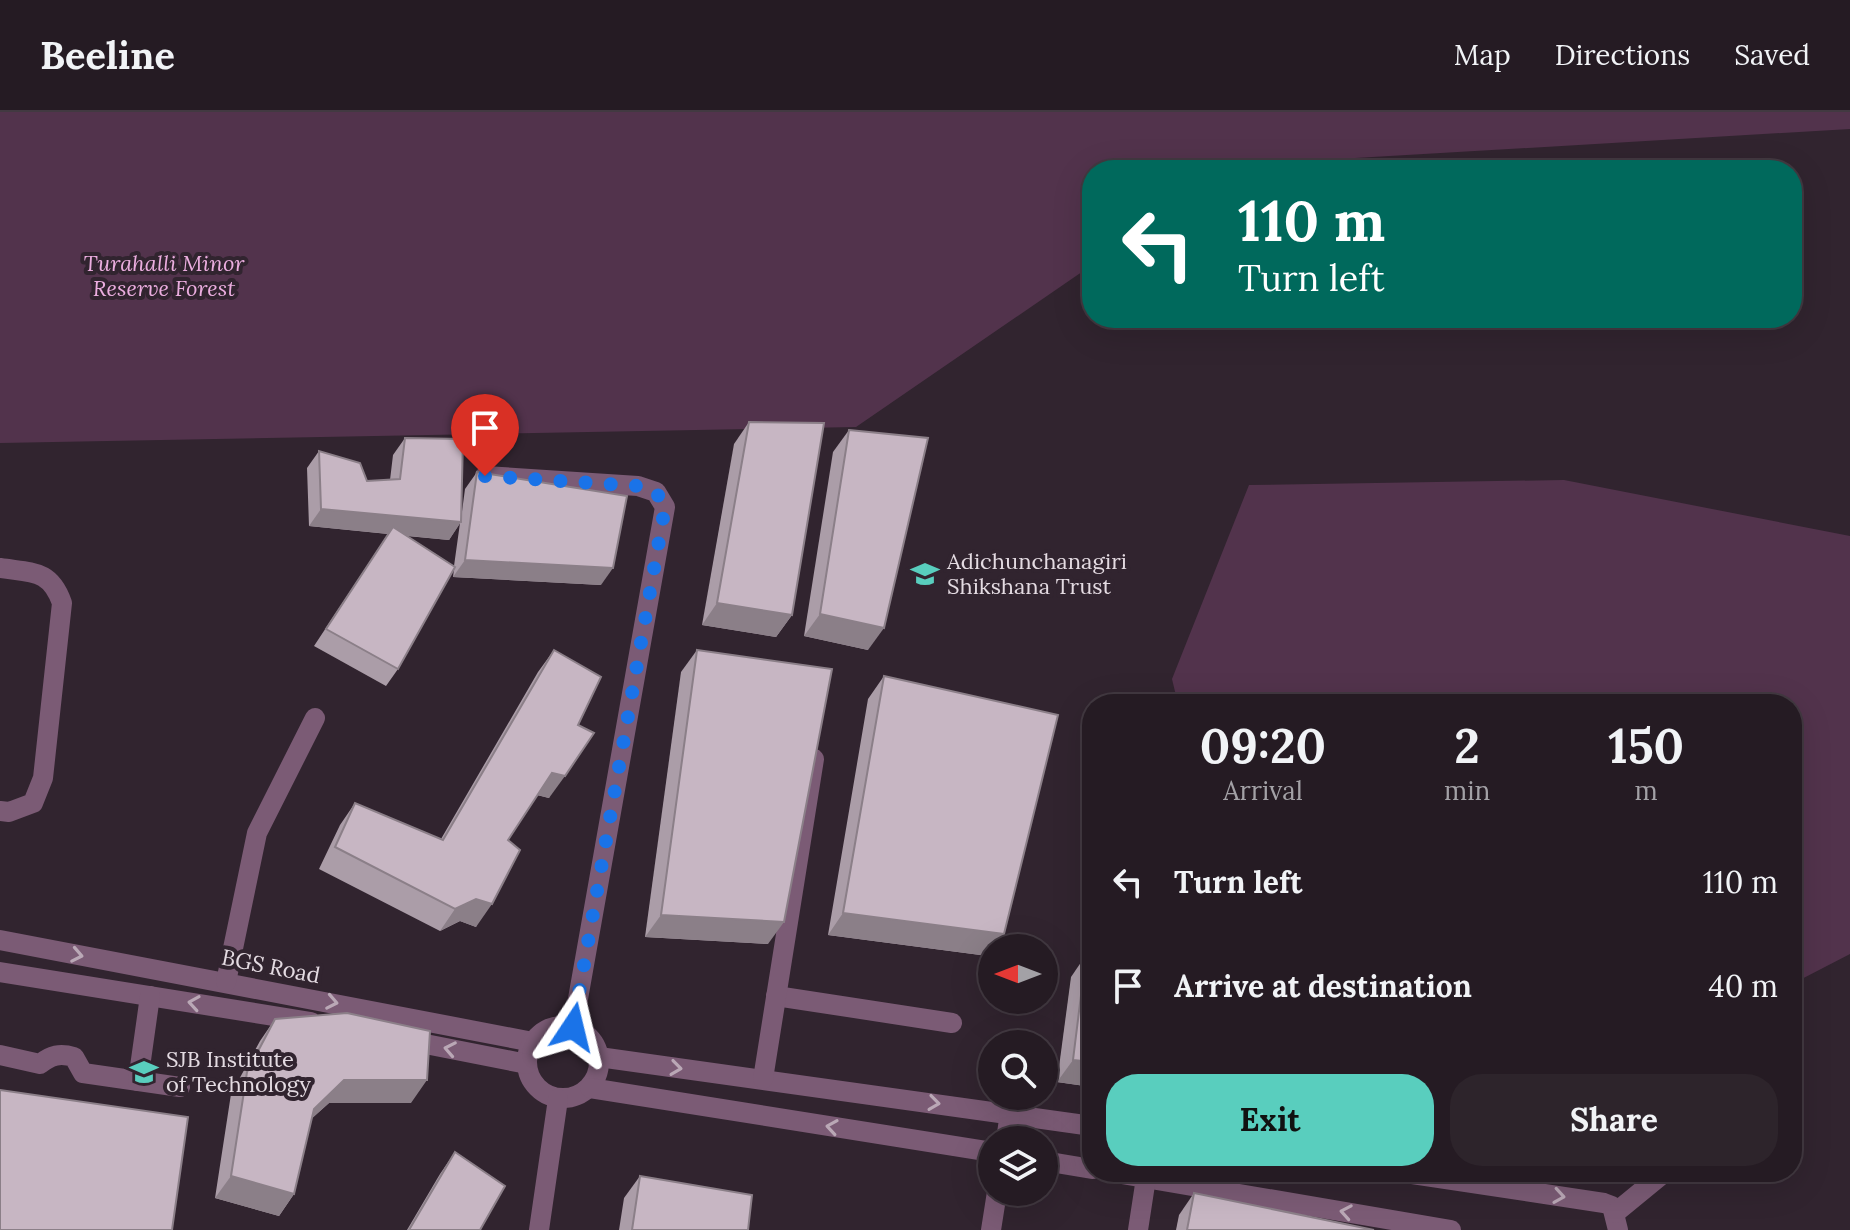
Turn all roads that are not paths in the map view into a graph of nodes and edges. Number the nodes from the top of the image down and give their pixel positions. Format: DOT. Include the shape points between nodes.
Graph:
graph roads {
  1 [pos="485,476"];
  2 [pos="0,568"];
  3 [pos="315,718"];
  4 [pos="819,731"];
  5 [pos="0,811"];
  6 [pos="0,940"];
  7 [pos="128,964"];
  8 [pos="0,972"];
  9 [pos="226,982"];
  10 [pos="122,992"];
  11 [pos="150,996"];
  12 [pos="776,996"];
  13 [pos="952,1023"];
  14 [pos="337,1026"];
  15 [pos="573,1027"];
  16 [pos="381,1035"];
  17 [pos="533,1042"];
  18 [pos="0,1055"];
  19 [pos="599,1057"];
  20 [pos="527,1064"];
  21 [pos="763,1079"];
  22 [pos="138,1081"];
  23 [pos="180,1087"];
  24 [pos="590,1088"];
  25 [pos="558,1099"];
  26 [pos="1010,1113"];
  27 [pos="1082,1124"];
  28 [pos="1008,1126"];
  29 [pos="978,1150"];
  30 [pos="1058,1163"];
  31 [pos="1082,1167"];
  32 [pos="1145,1182"];
  33 [pos="1169,1182"];
  34 [pos="1465,1182"];
  35 [pos="1655,1182"];
  36 [pos="995,1206"];
  37 [pos="1617,1222"];
  38 [pos="539,1230"];
  39 [pos="991,1230"];
  40 [pos="1138,1230"];
  41 [pos="1451,1230"];
  1 -- 15 [label="lane" via="638,486 656,492 665,507"];
  2 -- 5 [label="lane" via="42,575 55,584 62,603 43,778 33,803"];
  3 -- 9 [label="lane" via="257,833"];
  4 -- 12 [label="lane"];
  6 -- 7 [label="lane, BGS Road, one-way"];
  7 -- 9 [label="lane, BGS Road"];
  7 -- 10 [label="lane"];
  8 -- 10 [label="lane"];
  9 -- 17 [label="lane, BGS Road, one-way"];
  10 -- 11 [label="lane"];
  14 -- 11 [label="lane, one-way"];
  11 -- 22 [label="lane"];
  12 -- 13 [label="lane"];
  12 -- 21 [label="lane"];
  15 -- 17 [label="lane" via="552,1027"];
  15 -- 19 [label="lane" via="591,1038"];
  20 -- 16 [label="lane, one-way"];
  17 -- 20 [label="lane"];
  18 -- 22 [label="lane" via="40,1064 64,1054 74,1057 83,1073"];
  19 -- 21 [label="lane, one-way"];
  19 -- 24 [label="lane"];
  20 -- 25 [label="lane" via="536,1087"];
  21 -- 26 [label="lane, one-way"];
  22 -- 23 [label="lane"];
  24 -- 25 [label="lane"];
  29 -- 24 [label="lane, one-way"];
  25 -- 38 [label="lane"];
  26 -- 27 [label="lane"];
  26 -- 28 [label="lane"];
  30 -- 31 [label="lane"];
  32 -- 40 [label="lane"];
  41 -- 33 [label="lane, one-way"];
  34 -- 37 [label="lane, one-way" via="1604,1203 1612,1206"];
  35 -- 37 [label="lane"];
  36 -- 39 [label="lane"];
}
